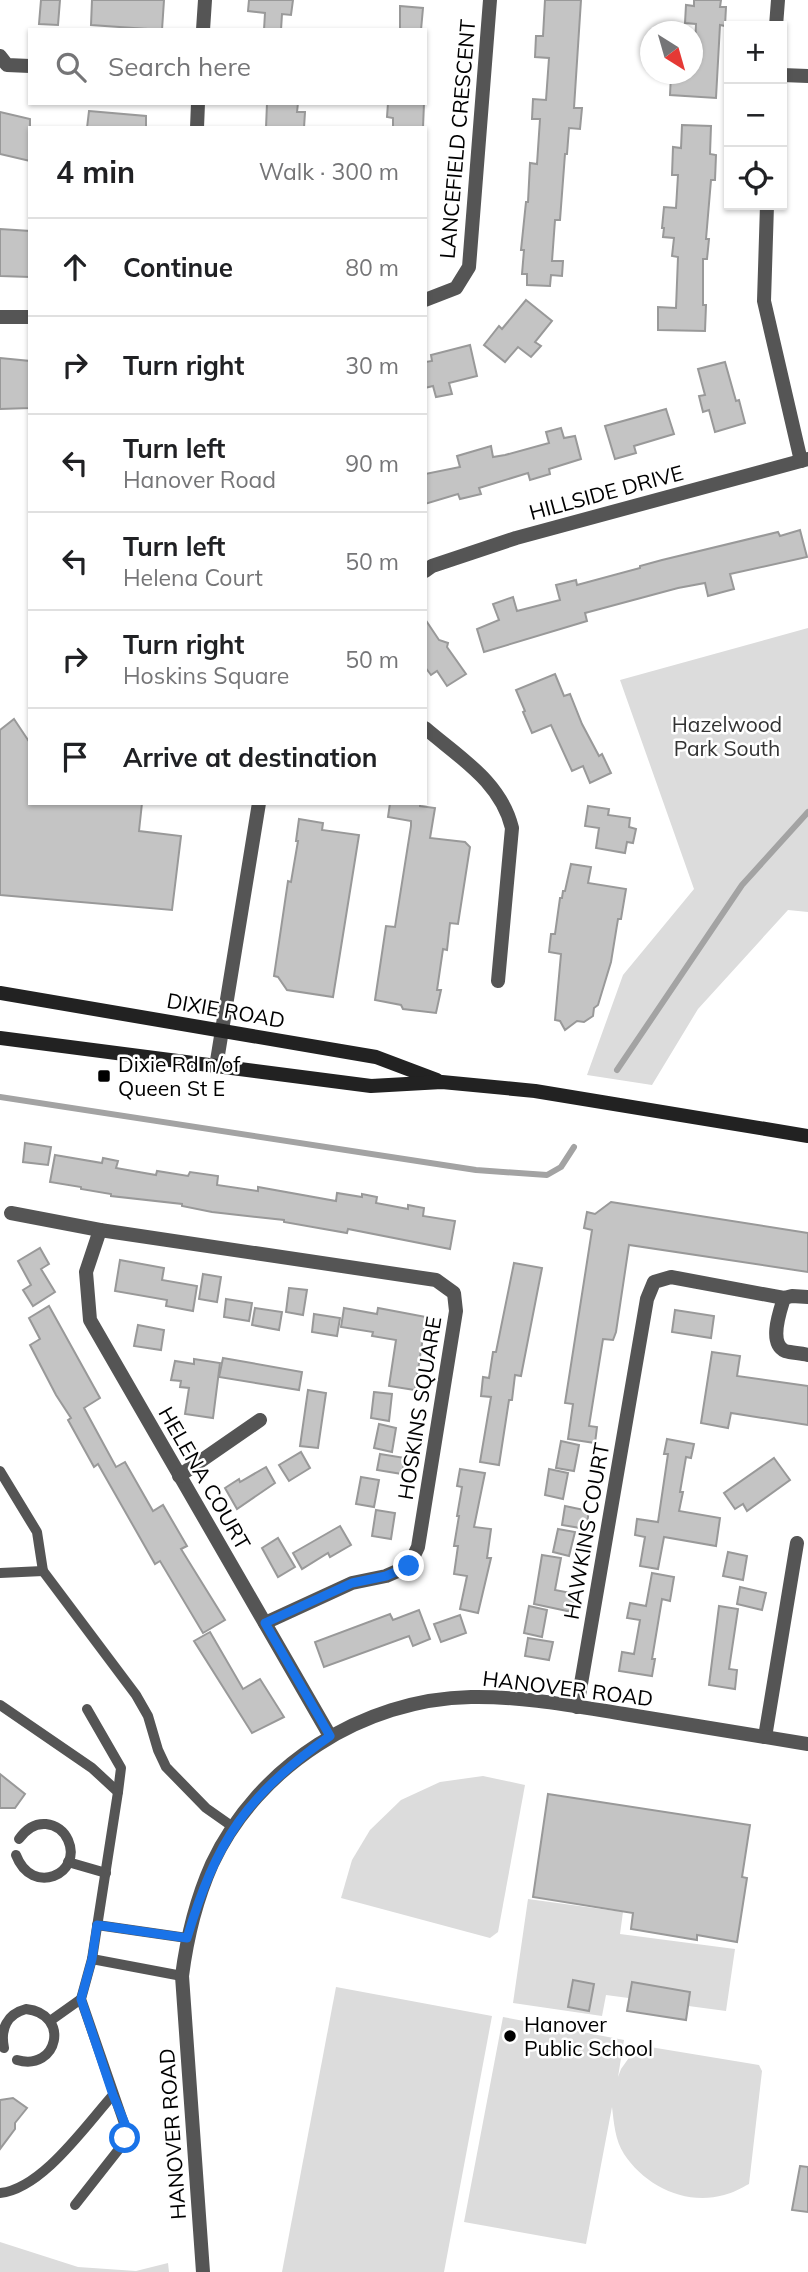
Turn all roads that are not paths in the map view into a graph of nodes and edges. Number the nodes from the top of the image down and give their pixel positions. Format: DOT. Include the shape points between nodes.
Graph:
graph roads {
  1 [pos="205,0"];
  2 [pos="490,0"];
  3 [pos="778,0"];
  4 [pos="776,21"];
  5 [pos="203,28"];
  6 [pos="0,57"];
  7 [pos="28,66"];
  8 [pos="787,75"];
  9 [pos="808,76"];
  10 [pos="198,105"];
  11 [pos="197,126"];
  12 [pos="767,210"];
  13 [pos="427,298"];
  14 [pos="0,317"];
  15 [pos="28,317"];
  16 [pos="804,460"];
  17 [pos="427,570"];
  18 [pos="427,730"];
  19 [pos="259,805"];
  20 [pos="498,981"];
  21 [pos="0,993"];
  22 [pos="222,1031"];
  23 [pos="0,1038"];
  24 [pos="216,1067"];
  25 [pos="442,1082"];
  26 [pos="808,1136"];
  27 [pos="11,1213"];
  28 [pos="100,1230"];
  29 [pos="808,1297"];
  30 [pos="784,1298"];
  31 [pos="808,1355"];
  32 [pos="260,1420"];
  33 [pos="0,1471"];
  34 [pos="179,1476"];
  35 [pos="797,1543"];
  36 [pos="2,1569"];
  37 [pos="43,1571"];
  38 [pos="265,1623"];
  39 [pos="0,1705"];
  40 [pos="577,1707"];
  41 [pos="87,1709"];
  42 [pos="330,1736"];
  43 [pos="765,1737"];
  44 [pos="808,1744"];
  45 [pos="118,1792"];
  46 [pos="233,1828"];
  47 [pos="19,1839"];
  48 [pos="16,1855"];
  49 [pos="68,1861"];
  50 [pos="106,1873"];
  51 [pos="97,1925"];
  52 [pos="187,1938"];
  53 [pos="92,1959"];
  54 [pos="182,1976"];
  55 [pos="81,1999"];
  56 [pos="50,2021"];
  57 [pos="4,2048"];
  58 [pos="17,2060"];
  59 [pos="113,2095"];
  60 [pos="0,2193"];
  61 [pos="75,2206"];
  62 [pos="204,2272"];
  1 -- 5 [label="street"];
  2 -- 13 [label="street, LANCEFIELD CRESCENT" via="469,267 456,288"];
  3 -- 4 [label="street"];
  6 -- 7 [label="street" via="7,65"];
  8 -- 9 [label="street"];
  10 -- 11 [label="street"];
  12 -- 16 [label="street, HILLSIDE DRIVE" via="764,301"];
  14 -- 15 [label="street"];
  16 -- 17 [label="street, HILLSIDE DRIVE" via="516,538"];
  18 -- 20 [label="street" via="494,788 508,810 512,828"];
  19 -- 22 [label="street"];
  21 -- 22 [label="main road, DIXIE ROAD"];
  22 -- 24 [label="street"];
  22 -- 25 [label="main road, DIXIE ROAD" via="376,1057"];
  23 -- 24 [label="main road, DIXIE ROAD"];
  24 -- 25 [label="main road, DIXIE ROAD" via="370,1086"];
  25 -- 26 [label="main road, DIXIE ROAD" via="535,1091"];
  27 -- 28 [label="street"];
  28 -- 34 [label="street, HELENA COURT" via="86,1272 90,1321"];
  28 -- 38 [label="street, HOSKINS SQUARE" via="436,1280 454,1293 456,1311 418,1547 409,1566 352,1583"];
  29 -- 30 [label="street"];
  30 -- 31 [label="street" via="778,1344 784,1350"];
  30 -- 40 [label="street, HAWKINS COURT" via="671,1277 654,1282 646,1299"];
  32 -- 34 [label="street"];
  33 -- 37 [label="lane" via="37,1532"];
  34 -- 38 [label="street, HELENA COURT"];
  35 -- 43 [label="street"];
  36 -- 37 [label="lane"];
  37 -- 46 [label="lane" via="135,1695 148,1716 166,1767"];
  38 -- 42 [label="street, HELENA COURT"];
  39 -- 45 [label="lane" via="92,1768"];
  40 -- 42 [label="street, HANOVER ROAD" via="471,1697 423,1702 376,1715"];
  40 -- 43 [label="street, HANOVER ROAD"];
  41 -- 45 [label="lane" via="121,1768"];
  42 -- 46 [label="street, HANOVER ROAD" via="262,1790"];
  43 -- 44 [label="street, HANOVER ROAD"];
  45 -- 50 [label="lane"];
  46 -- 52 [label="street, HANOVER ROAD" via="213,1863"];
  47 -- 49 [label="lane" via="32,1826 58,1828 69,1843"];
  48 -- 49 [label="lane" via="24,1871 40,1878 57,1875"];
  49 -- 50 [label="lane"];
  50 -- 51 [label="lane"];
  51 -- 52 [label="lane"];
  51 -- 53 [label="lane"];
  52 -- 54 [label="street, HANOVER ROAD"];
  53 -- 54 [label="lane"];
  53 -- 55 [label="lane"];
  54 -- 62 [label="street, HANOVER ROAD"];
  55 -- 56 [label="lane"];
  55 -- 59 [label="lane"];
  56 -- 57 [label="lane" via="36,2010 18,2011 4,2024"];
  56 -- 58 [label="lane" via="55,2037 49,2053 35,2062"];
  59 -- 60 [label="lane" via="25,2186"];
  59 -- 61 [label="lane" via="126,2126 125,2138"];
}
